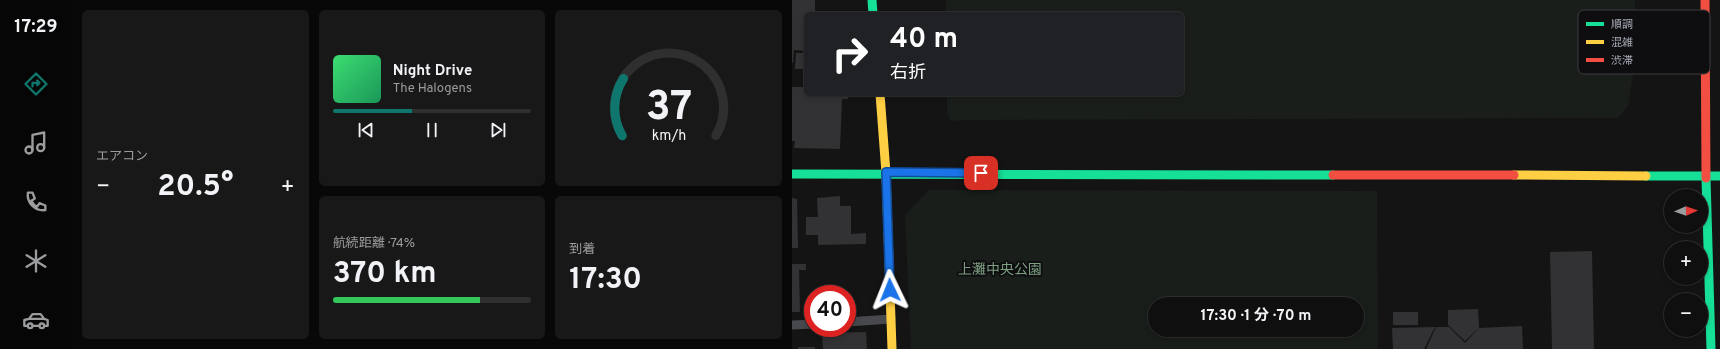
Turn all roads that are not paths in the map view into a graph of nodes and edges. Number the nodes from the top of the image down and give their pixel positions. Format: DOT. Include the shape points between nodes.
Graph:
graph roads {
  1 [pos="872,0"];
  2 [pos="1705,0"];
  3 [pos="1705,10"];
  4 [pos="873,12"];
  5 [pos="1705,74"];
  6 [pos="880,96"];
  7 [pos="886,172"];
  8 [pos="792,174"];
  9 [pos="1720,176"];
  10 [pos="1706,177"];
  11 [pos="891,319"];
  12 [pos="856,321"];
  13 [pos="804,324"];
  14 [pos="792,325"];
  15 [pos="892,349"];
  16 [pos="1711,349"];
  1 -- 4 [label="street"];
  2 -- 3 [label="street"];
  5 -- 10 [label="street"];
  6 -- 7 [label="street"];
  7 -- 8 [label="street"];
  7 -- 10 [label="street"];
  7 -- 11 [label="street"];
  9 -- 10 [label="street"];
  10 -- 16 [label="street"];
  11 -- 12 [label="lane"];
  11 -- 15 [label="street"];
  13 -- 14 [label="lane"];
}
